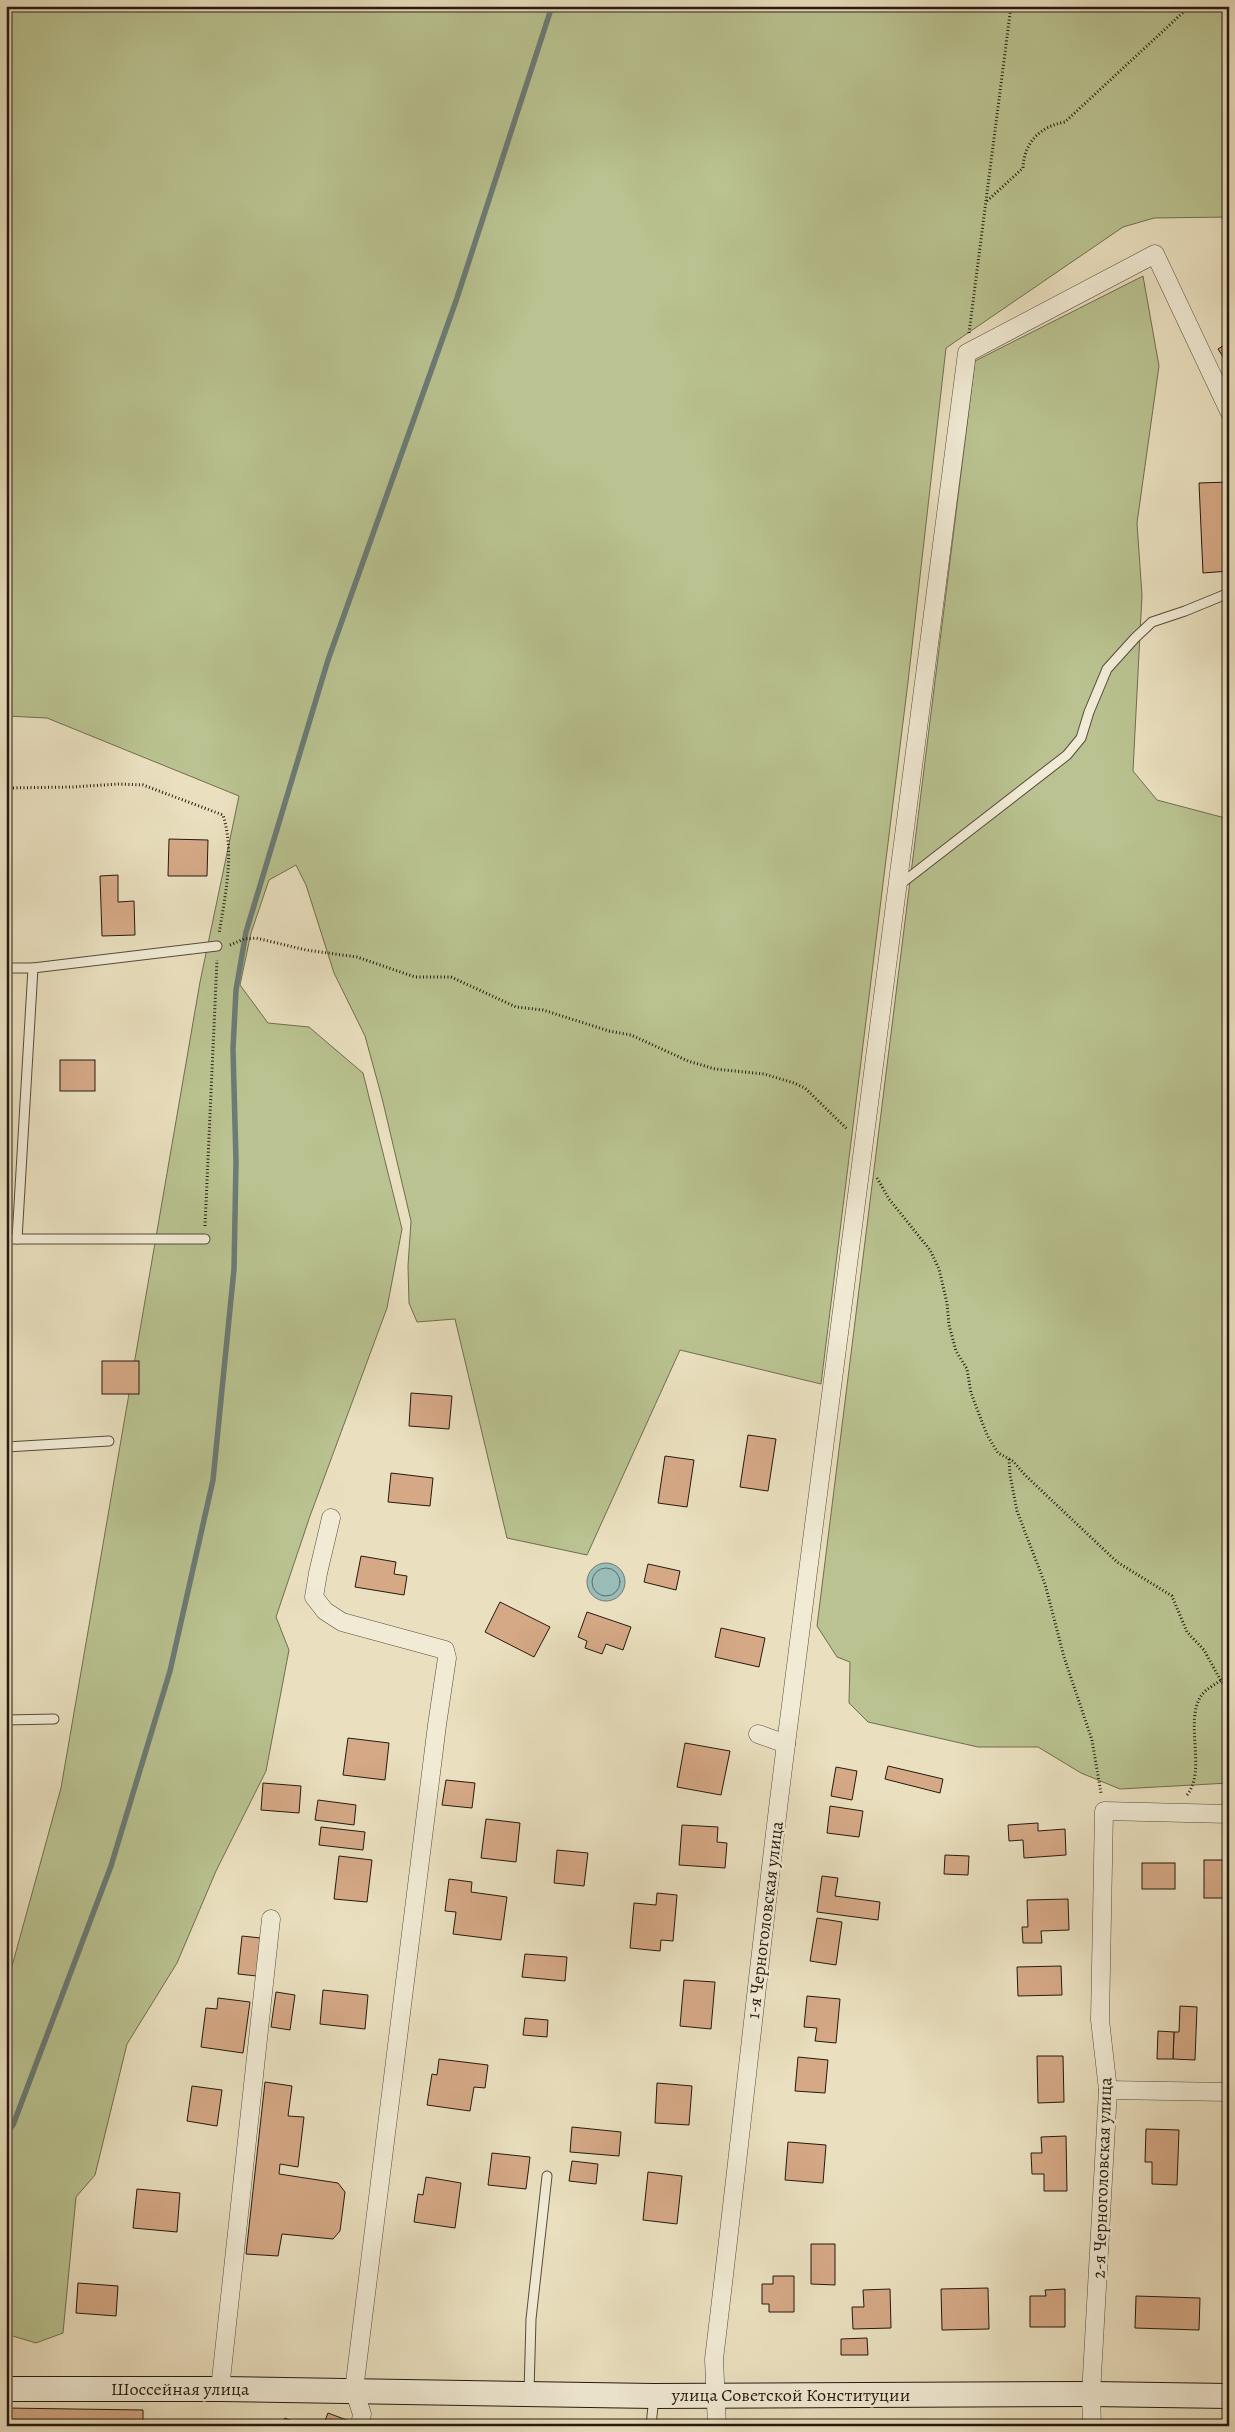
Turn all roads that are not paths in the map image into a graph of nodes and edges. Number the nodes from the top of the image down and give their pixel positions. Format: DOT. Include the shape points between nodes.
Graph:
graph roads {
  1 [pos="1229,410"];
  2 [pos="1229,593"];
  3 [pos="898,887"];
  4 [pos="217,946"];
  5 [pos="6,968"];
  6 [pos="33,968"];
  7 [pos="6,1239"];
  8 [pos="18,1239"];
  9 [pos="204,1239"];
  10 [pos="109,1441"];
  11 [pos="6,1447"];
  12 [pos="331,1518"];
  13 [pos="54,1719"];
  14 [pos="6,1720"];
  15 [pos="758,1734"];
  16 [pos="786,1744"];
  17 [pos="1229,1814"];
  18 [pos="270,1919"];
  19 [pos="1108,2090"];
  20 [pos="1229,2092"];
  21 [pos="547,2176"];
  22 [pos="6,2389"];
  23 [pos="220,2389"];
  24 [pos="354,2390"];
  25 [pos="529,2394"];
  26 [pos="1091,2394"];
  27 [pos="654,2396"];
  28 [pos="715,2396"];
  29 [pos="1229,2396"];
  30 [pos="360,2426"];
  31 [pos="651,2426"];
  32 [pos="717,2426"];
  33 [pos="1092,2426"];
  1 -- 3 [label="street, 1-я Черноголовская улица" via="1156,254 966,353"];
  2 -- 3 [label="lane" via="1152,622 1107,669 1081,738 1067,755"];
  3 -- 16 [label="street, 1-я Черноголовская улица" via="862,1139"];
  4 -- 6 [label="lane"];
  5 -- 6 [label="lane"];
  6 -- 8 [label="lane"];
  7 -- 8 [label="lane"];
  8 -- 9 [label="lane"];
  10 -- 11 [label="lane"];
  12 -- 24 [label="street" via="314,1596 325,1611 342,1622 445,1650 447,1658"];
  13 -- 14 [label="lane"];
  15 -- 16 [label="street"];
  16 -- 28 [label="street, 1-я Черноголовская улица" via="714,2360"];
  17 -- 19 [label="street, 2-я Черноголовская улица" via="1104,1811 1100,2020"];
  18 -- 23 [label="street"];
  19 -- 20 [label="street"];
  19 -- 26 [label="street, 2-я Черноголовская улица"];
  21 -- 25 [label="lane" via="531,2319"];
  22 -- 23 [label="street, Шоссейная улица"];
  23 -- 24 [label="street, Шоссейная улица"];
  24 -- 25 [label="street, улица Советской Конституции"];
  24 -- 30 [label="street" via="362,2414"];
  25 -- 27 [label="street, улица Советской Конституции"];
  26 -- 28 [label="street, улица Советской Конституции"];
  26 -- 29 [label="street, улица Советской Конституции"];
  26 -- 33 [label="street, 2-я Черноголовская улица"];
  27 -- 28 [label="street, улица Советской Конституции"];
  27 -- 31 [label="lane"];
  28 -- 32 [label="street, 1-я Черноголовская улица"];
}
